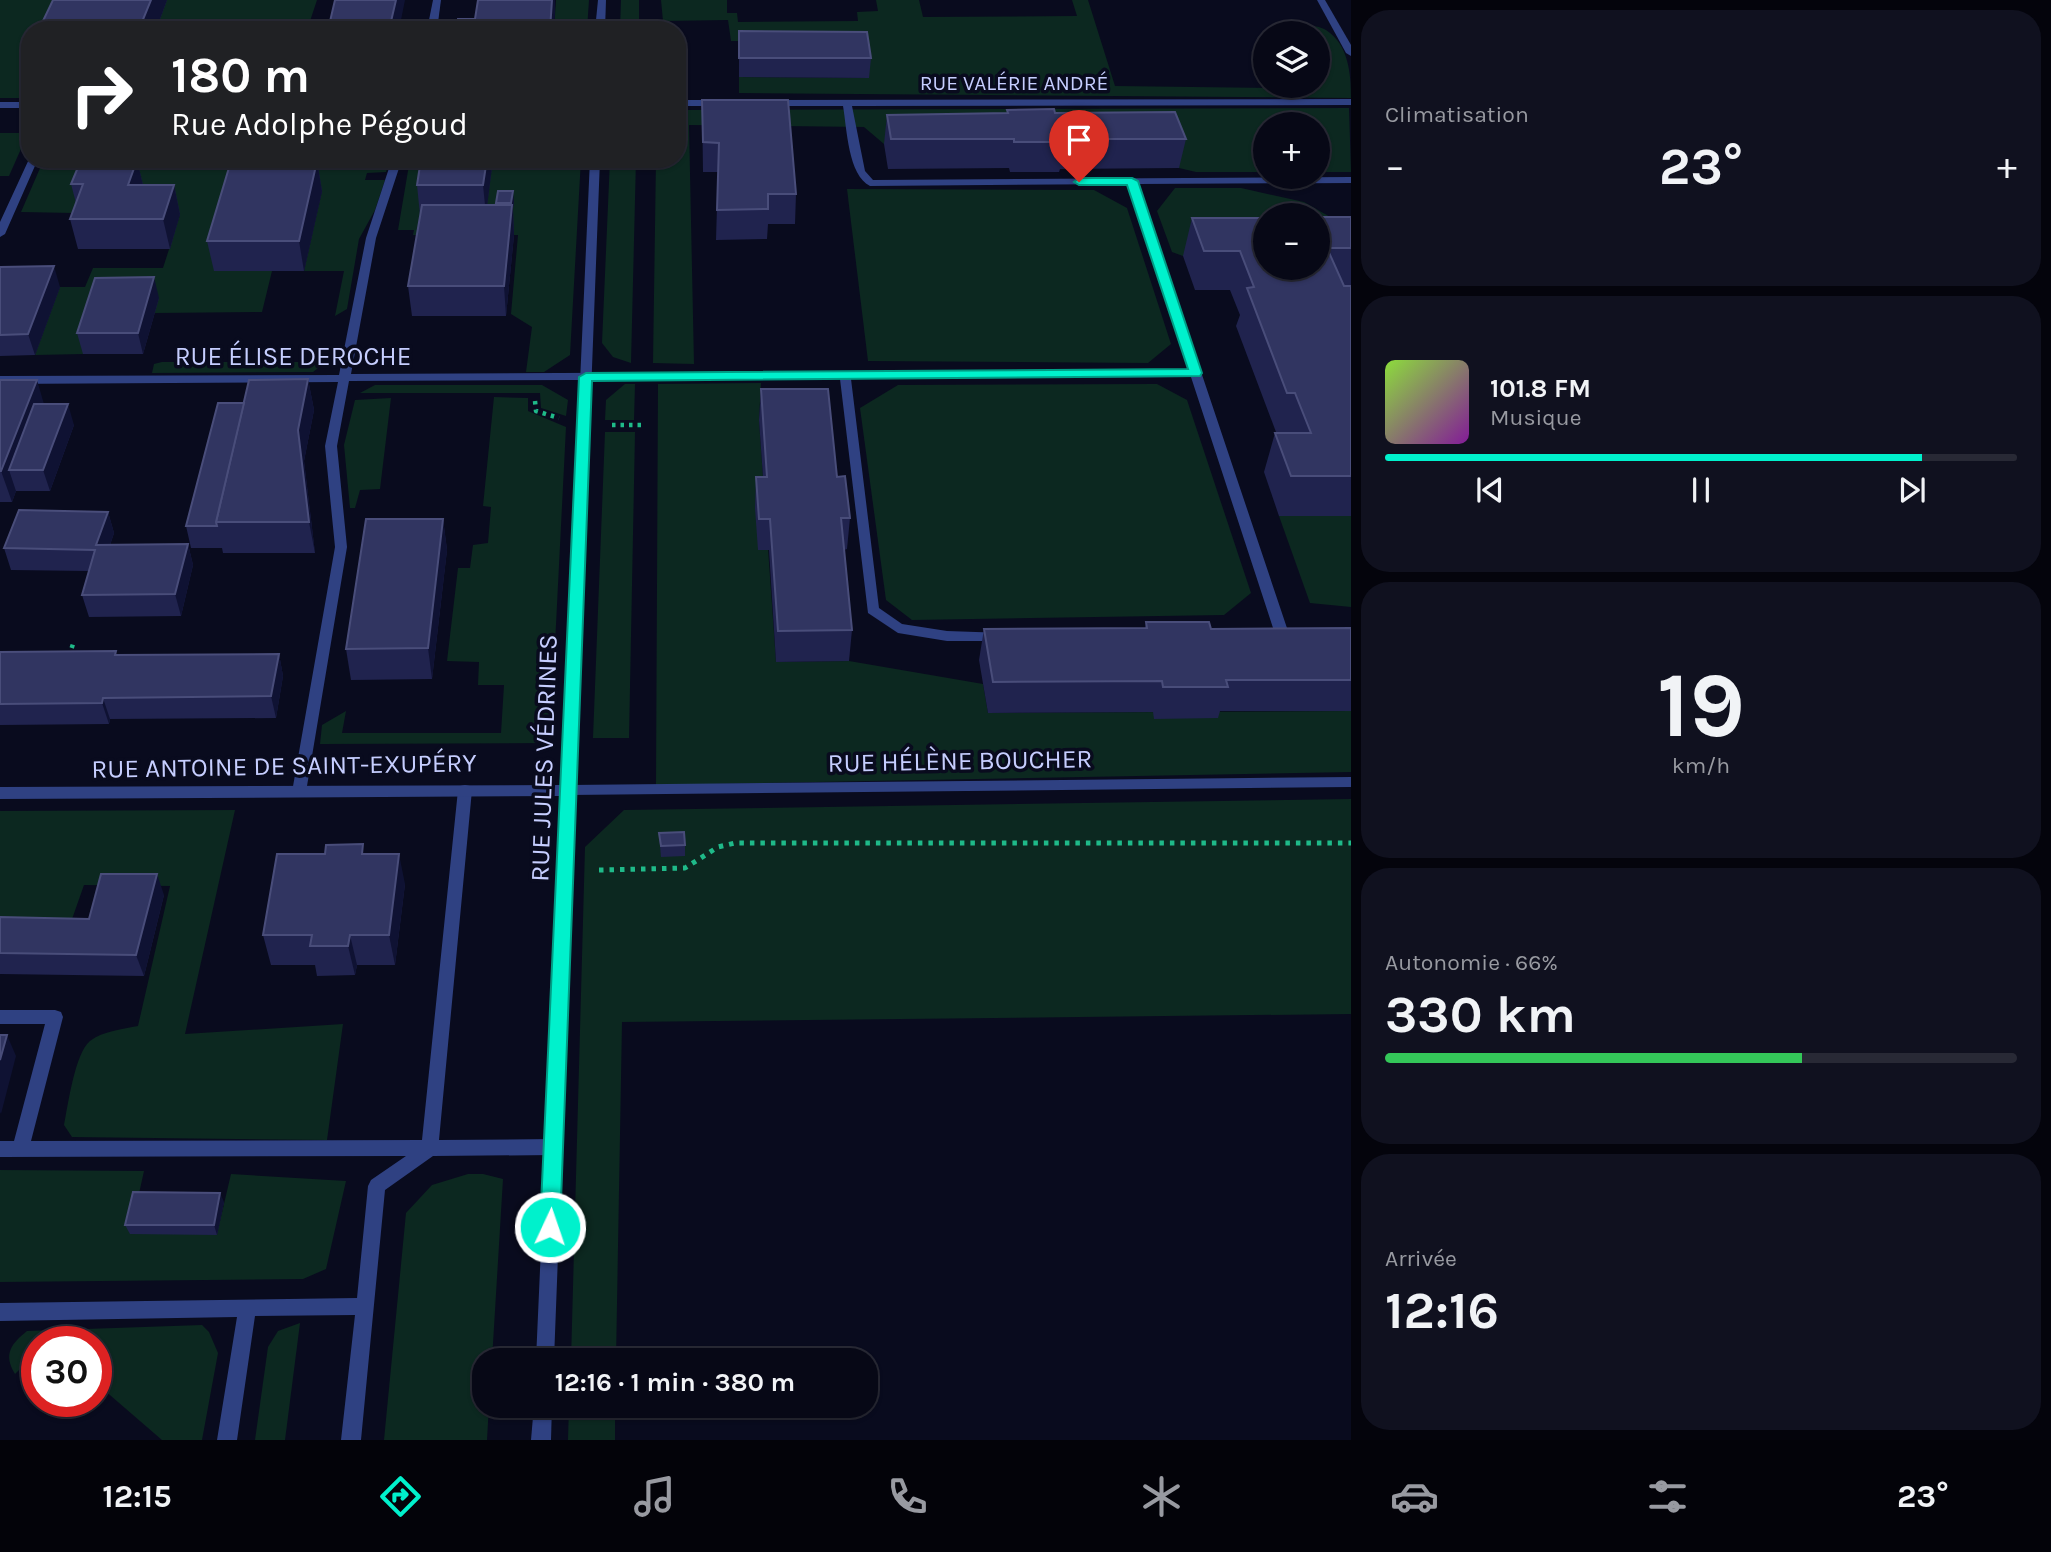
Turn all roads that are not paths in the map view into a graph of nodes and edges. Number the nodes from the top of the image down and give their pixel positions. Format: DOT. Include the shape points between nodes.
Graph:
graph roads {
  1 [pos="438,0"];
  2 [pos="602,0"];
  3 [pos="1321,0"];
  4 [pos="434,21"];
  5 [pos="601,21"];
  6 [pos="1351,53"];
  7 [pos="1351,102"];
  8 [pos="686,103"];
  9 [pos="738,103"];
  10 [pos="766,103"];
  11 [pos="847,103"];
  12 [pos="0,105"];
  13 [pos="21,105"];
  14 [pos="29,168"];
  15 [pos="394,168"];
  16 [pos="595,168"];
  17 [pos="1348,180"];
  18 [pos="1132,181"];
  19 [pos="1351,192"];
  20 [pos="0,234"];
  21 [pos="1195,373"];
  22 [pos="845,376"];
  23 [pos="586,377"];
  24 [pos="344,379"];
  25 [pos="0,380"];
  26 [pos="1282,634"];
  27 [pos="1017,635"];
  28 [pos="1351,782"];
  29 [pos="465,790"];
  30 [pos="569,790"];
  31 [pos="299,792"];
  32 [pos="0,793"];
  33 [pos="0,1017"];
  34 [pos="554,1147"];
  35 [pos="430,1148"];
  36 [pos="0,1149"];
  37 [pos="21,1149"];
  38 [pos="366,1306"];
  39 [pos="247,1308"];
  40 [pos="0,1312"];
  41 [pos="546,1348"];
  42 [pos="542,1418"];
  43 [pos="227,1440"];
  44 [pos="351,1440"];
  45 [pos="541,1440"];
  1 -- 4 [label="street"];
  2 -- 5 [label="street"];
  3 -- 6 [label="street"];
  7 -- 11 [label="street, RUE VALÉRIE ANDRÉ"];
  8 -- 9 [label="street"];
  10 -- 11 [label="street, RUE VALÉRIE ANDRÉ"];
  11 -- 18 [label="street" via="860,172 870,183"];
  12 -- 13 [label="street"];
  14 -- 20 [label="street"];
  15 -- 24 [label="street" via="371,238"];
  16 -- 23 [label="street, RUE JULES VÉDRINES"];
  17 -- 18 [label="street"];
  17 -- 19 [label="street"];
  18 -- 21 [label="street"];
  21 -- 22 [label="street, RUE ÉLISE DEROCHE"];
  21 -- 26 [label="street"];
  22 -- 23 [label="street, RUE ÉLISE DEROCHE"];
  22 -- 27 [label="street" via="873,610 898,628 947,636"];
  23 -- 24 [label="street, RUE ÉLISE DEROCHE"];
  23 -- 30 [label="street, RUE JULES VÉDRINES"];
  24 -- 25 [label="street, RUE ÉLISE DEROCHE"];
  24 -- 31 [label="street" via="331,446 341,547"];
  28 -- 30 [label="street, RUE HÉLÈNE BOUCHER"];
  29 -- 30 [label="street, RUE ANTOINE DE SAINT-EXUPÉRY"];
  29 -- 31 [label="street, RUE ANTOINE DE SAINT-EXUPÉRY"];
  29 -- 35 [label="street"];
  30 -- 34 [label="street, RUE JULES VÉDRINES"];
  31 -- 32 [label="street, RUE ANTOINE DE SAINT-EXUPÉRY"];
  33 -- 37 [label="street" via="55,1017"];
  34 -- 35 [label="street"];
  34 -- 41 [label="street, RUE JULES VÉDRINES"];
  35 -- 37 [label="street"];
  35 -- 38 [label="street" via="377,1186"];
  36 -- 37 [label="street"];
  38 -- 39 [label="street"];
  38 -- 44 [label="street"];
  39 -- 40 [label="street"];
  39 -- 43 [label="street"];
  42 -- 45 [label="street"];
}
